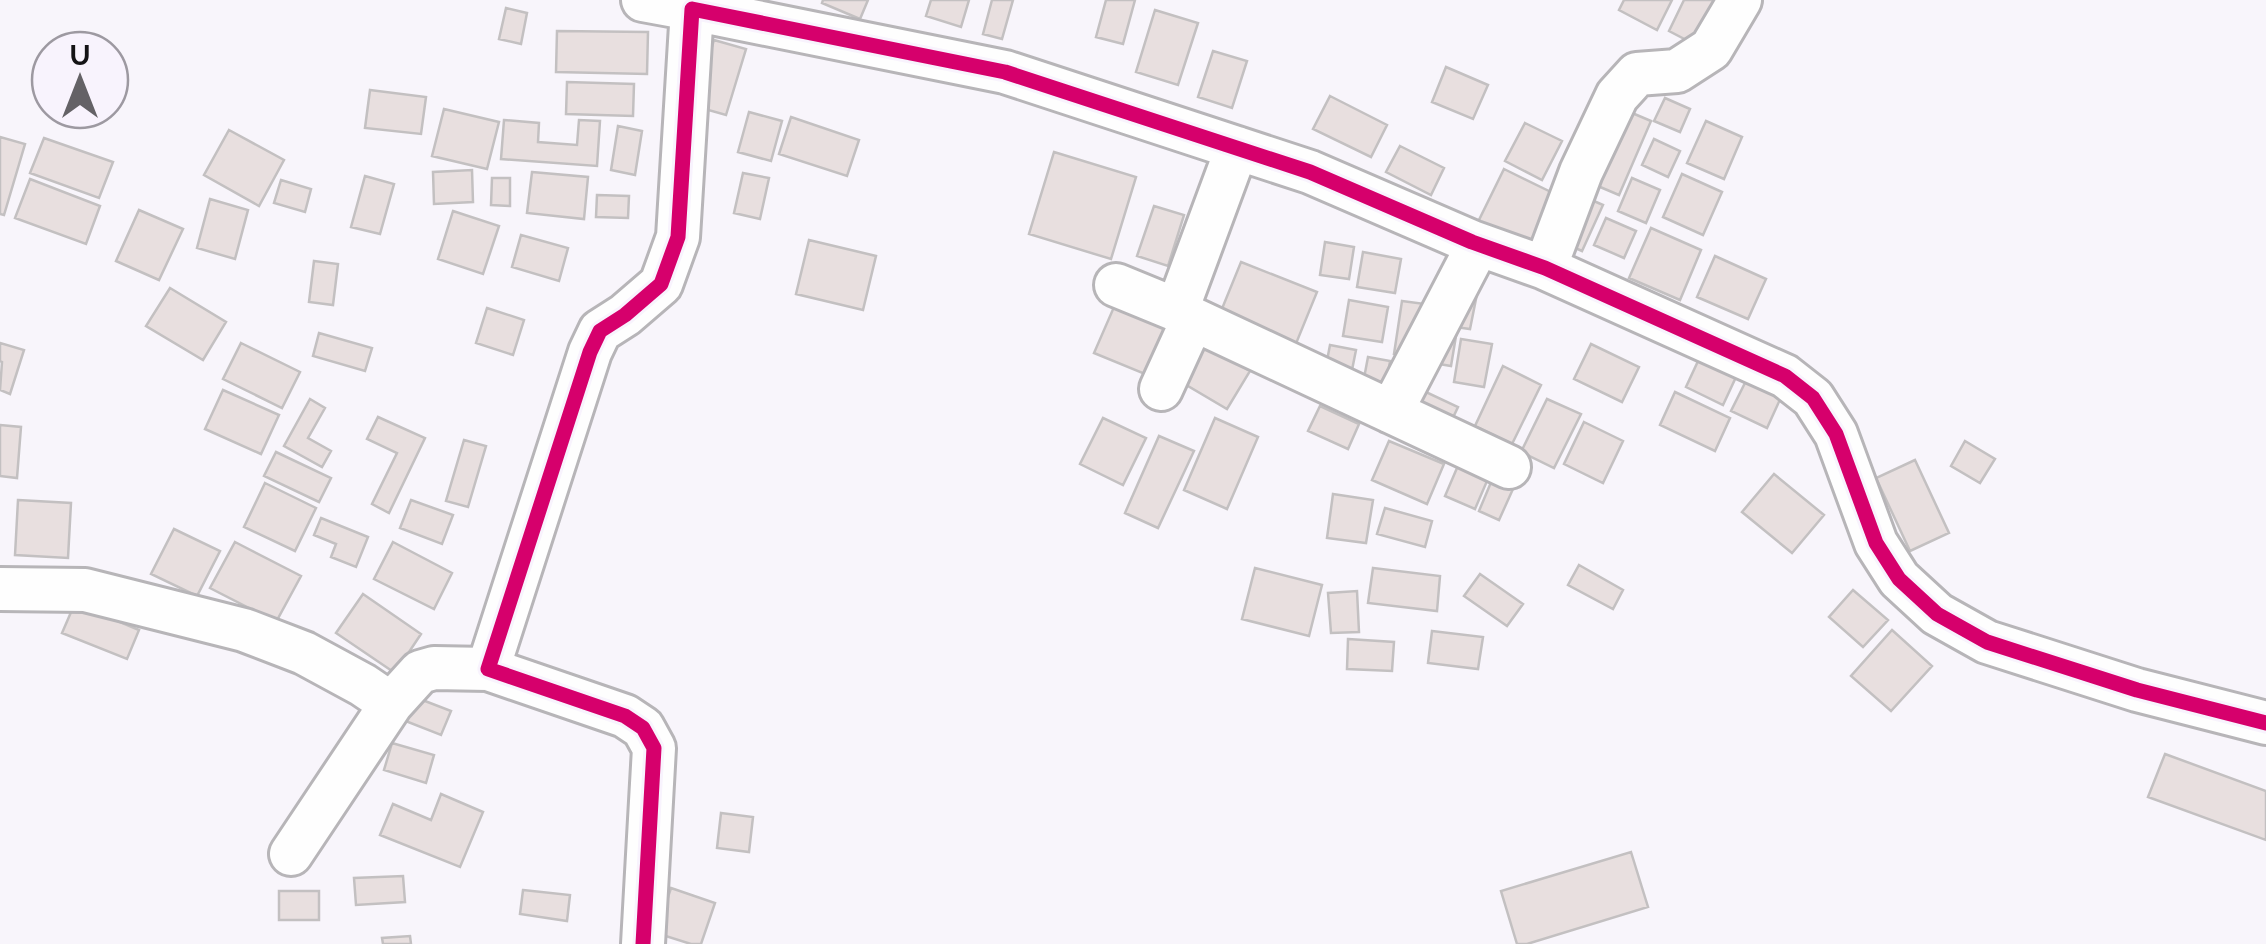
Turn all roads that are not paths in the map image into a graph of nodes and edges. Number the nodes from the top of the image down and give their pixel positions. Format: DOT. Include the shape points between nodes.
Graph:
graph roads {
  1 [pos="643,0"];
  2 [pos="1740,0"];
  3 [pos="692,9"];
  4 [pos="1237,148"];
  5 [pos="1478,245"];
  6 [pos="1546,268"];
  7 [pos="1116,286"];
  8 [pos="1185,314"];
  9 [pos="1161,390"];
  10 [pos="1391,412"];
  11 [pos="1508,467"];
  12 [pos="0,589"];
  13 [pos="488,670"];
  14 [pos="391,704"];
  15 [pos="2266,723"];
  16 [pos="291,854"];
  17 [pos="643,944"];
  1 -- 3 [label="street"];
  2 -- 6 [label="street" via="1711,49 1677,71 1637,74 1618,96"];
  3 -- 4 [label="street" via="1005,72"];
  3 -- 13 [label="street" via="678,237 661,284 600,331 590,352"];
  4 -- 5 [label="street"];
  4 -- 8 [label="street"];
  5 -- 6 [label="street"];
  5 -- 10 [label="street"];
  6 -- 15 [label="street" via="1785,376 1813,398 1836,434 1876,543 1898,579 1936,614 1988,642"];
  7 -- 8 [label="street"];
  8 -- 9 [label="street"];
  8 -- 10 [label="street"];
  10 -- 11 [label="street"];
  12 -- 14 [label="street" via="85,590 244,630 304,652"];
  13 -- 14 [label="street" via="420,672"];
  13 -- 17 [label="street" via="643,728 654,748"];
  14 -- 16 [label="street"];
}
